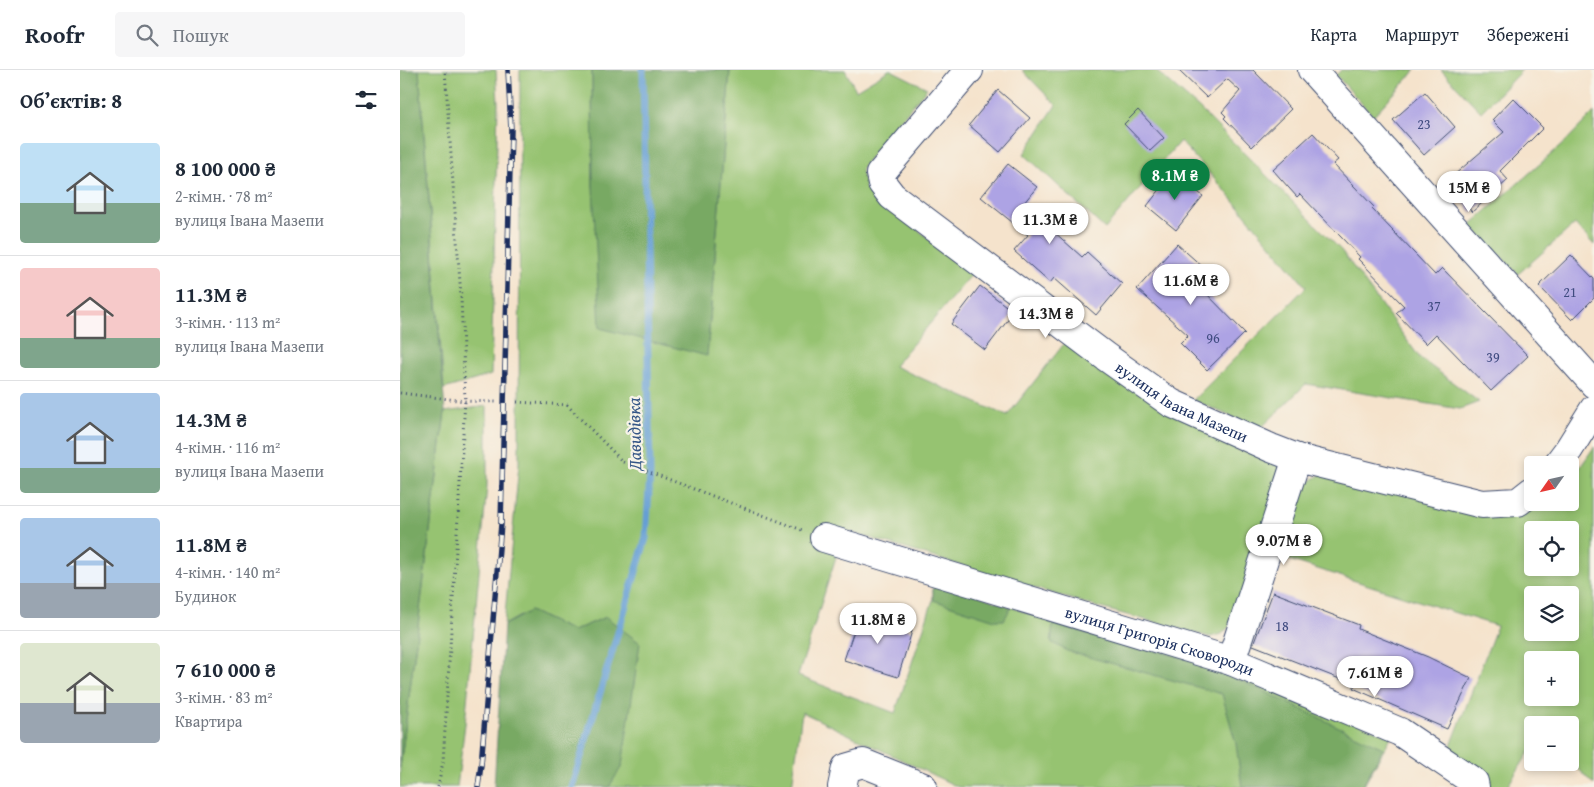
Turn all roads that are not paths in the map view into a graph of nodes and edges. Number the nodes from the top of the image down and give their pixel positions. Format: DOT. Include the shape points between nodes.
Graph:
graph roads {
  1 [pos="969,70"];
  2 [pos="1312,70"];
  3 [pos="1594,384"];
  4 [pos="1594,409"];
  5 [pos="1564,456"];
  6 [pos="1297,458"];
  7 [pos="1524,497"];
  8 [pos="824,538"];
  9 [pos="1230,661"];
  10 [pos="842,787"];
  11 [pos="923,787"];
  12 [pos="1476,787"];
  1 -- 6 [label="street, вулиця Івана Мазепи" via="880,174 882,183 892,196 1171,403"];
  2 -- 3 [label="street"];
  4 -- 5 [label="street"];
  6 -- 7 [label="street, вулиця Івана Мазепи" via="1482,504 1518,502"];
  6 -- 9 [label="street"];
  8 -- 9 [label="street, вулиця Григорія Сковороди"];
  9 -- 12 [label="street, вулиця Григорія Сковороди" via="1400,732 1474,782"];
  10 -- 11 [label="street" via="846,768 863,763"];
}
